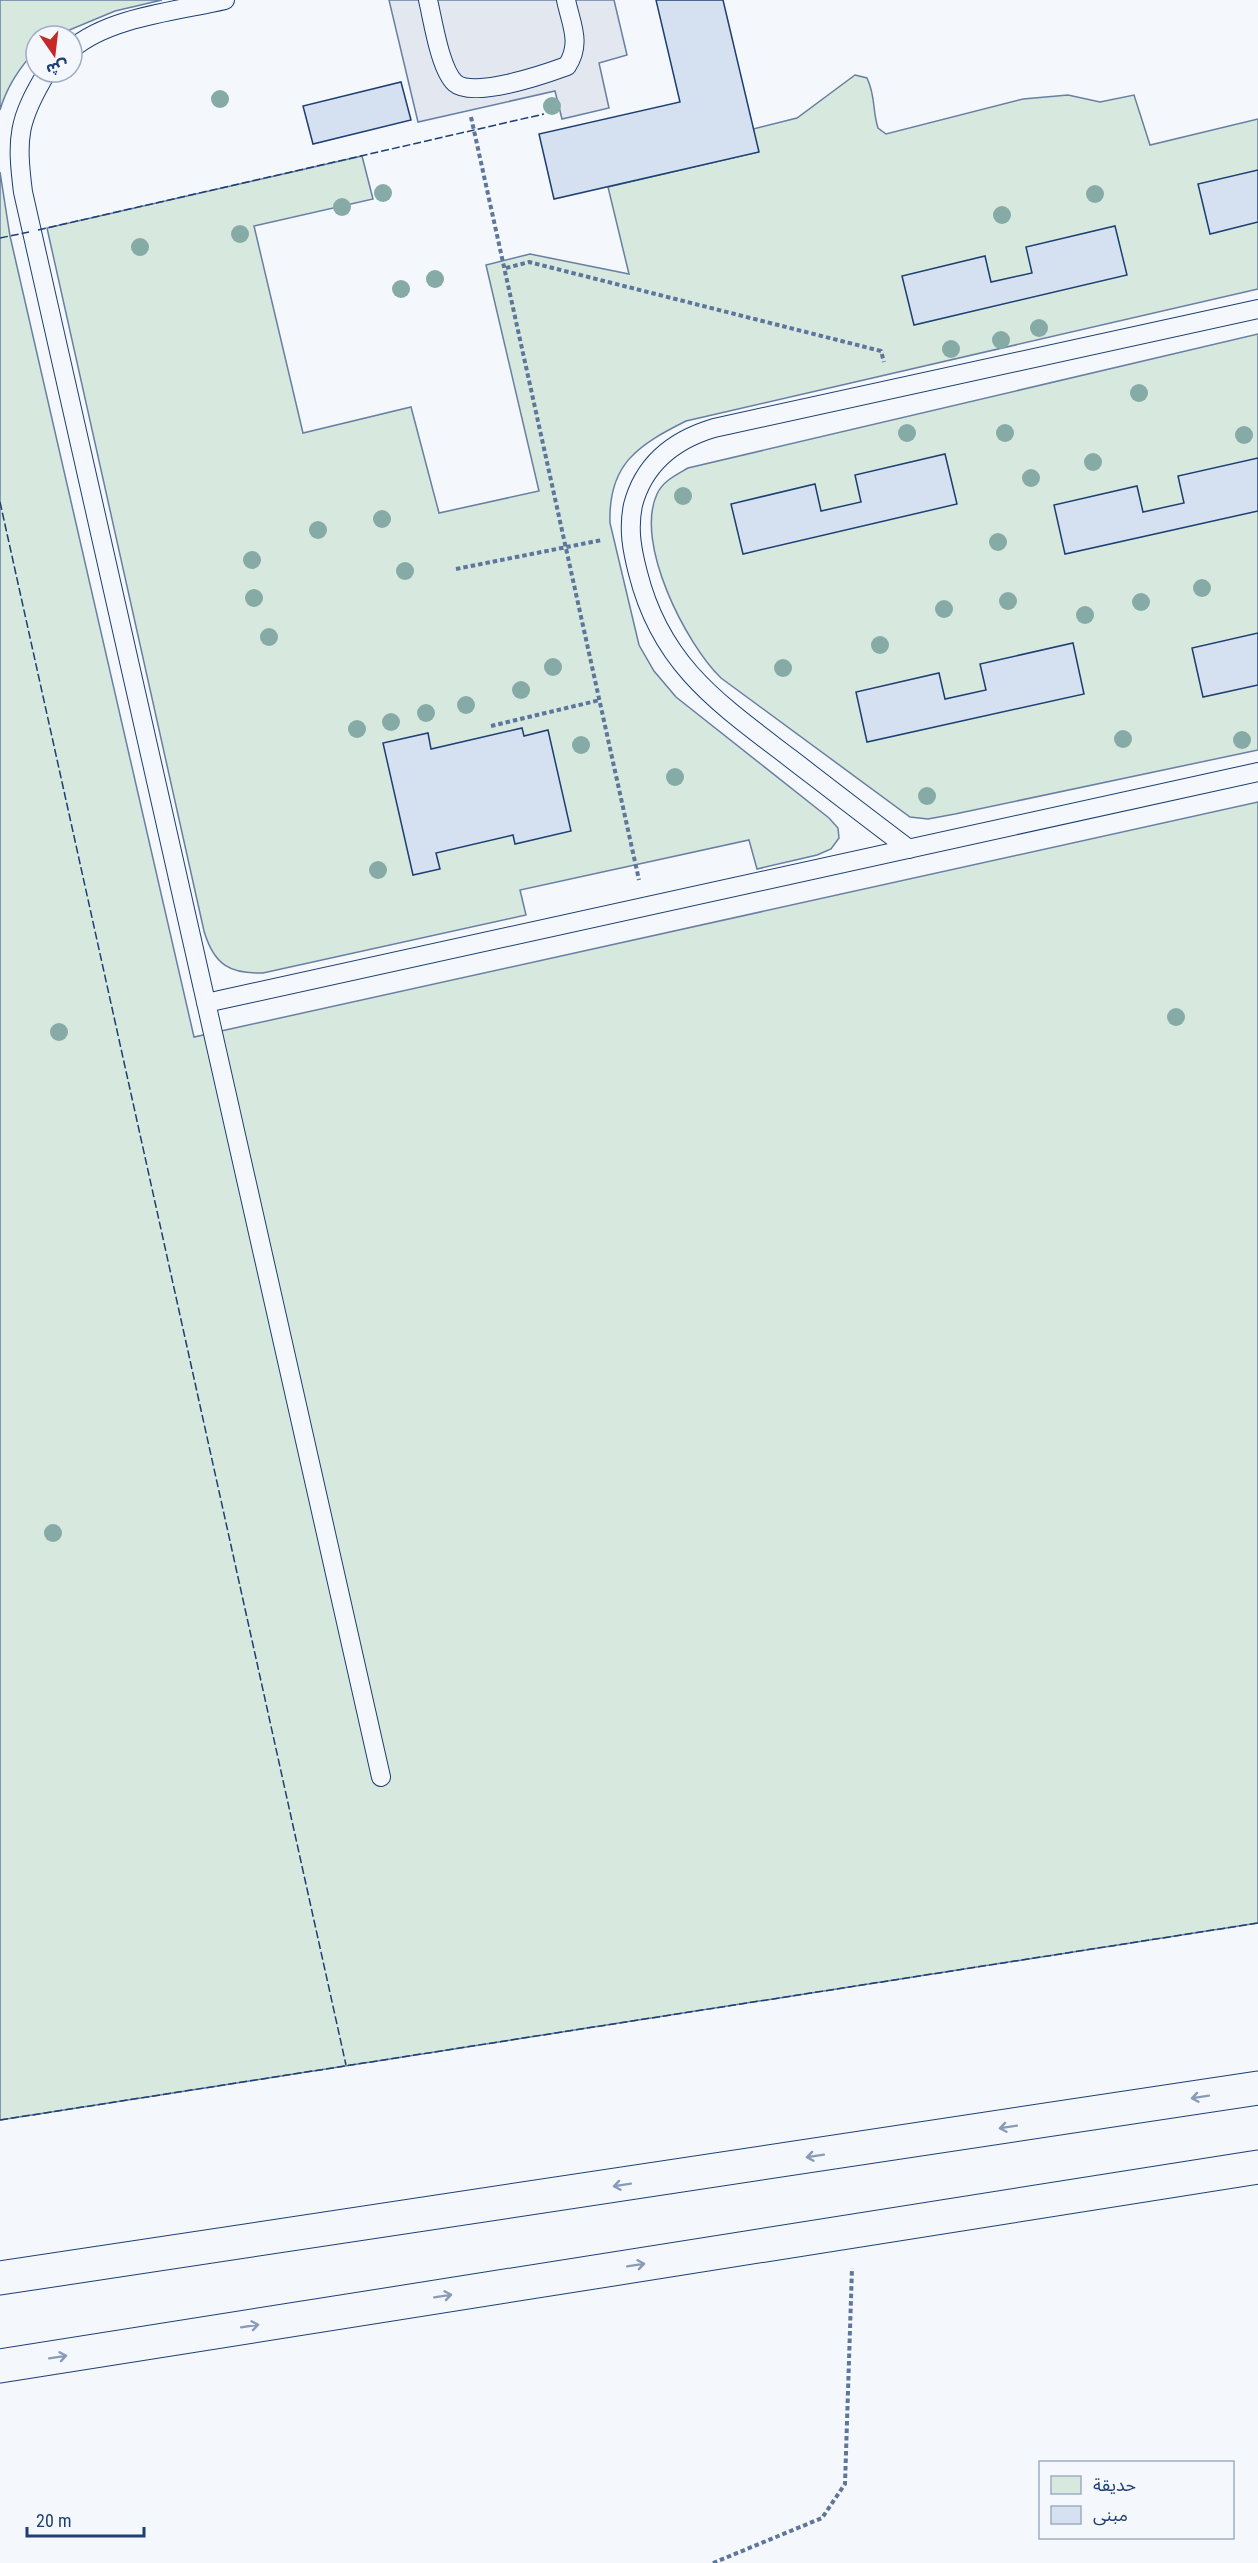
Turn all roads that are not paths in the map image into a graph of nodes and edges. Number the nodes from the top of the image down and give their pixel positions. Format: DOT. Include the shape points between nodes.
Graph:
graph roads {
  1 [pos="225,0"];
  2 [pos="428,0"];
  3 [pos="566,0"];
  4 [pos="84,39"];
  5 [pos="40,84"];
  6 [pos="1258,309"];
  7 [pos="1258,772"];
  8 [pos="909,849"];
  9 [pos="206,1003"];
  10 [pos="381,1777"];
  11 [pos="1258,2088"];
  12 [pos="1258,2167"];
  13 [pos="0,2278"];
  14 [pos="0,2366"];
  1 -- 4 [label="lane" via="125,23"];
  2 -- 3 [label="lane" via="446,70 465,89 482,89 567,66 575,54 575,40"];
  5 -- 9 [label="lane" via="27,105 18,148 23,192"];
  6 -- 8 [label="lane" via="714,428 675,444 645,474 636,494 630,534 649,608 692,678 711,698"];
  7 -- 8 [label="lane"];
  8 -- 9 [label="lane"];
  9 -- 10 [label="lane"];
  11 -- 13 [label="highway, one-way"];
  14 -- 12 [label="highway, one-way"];
}
